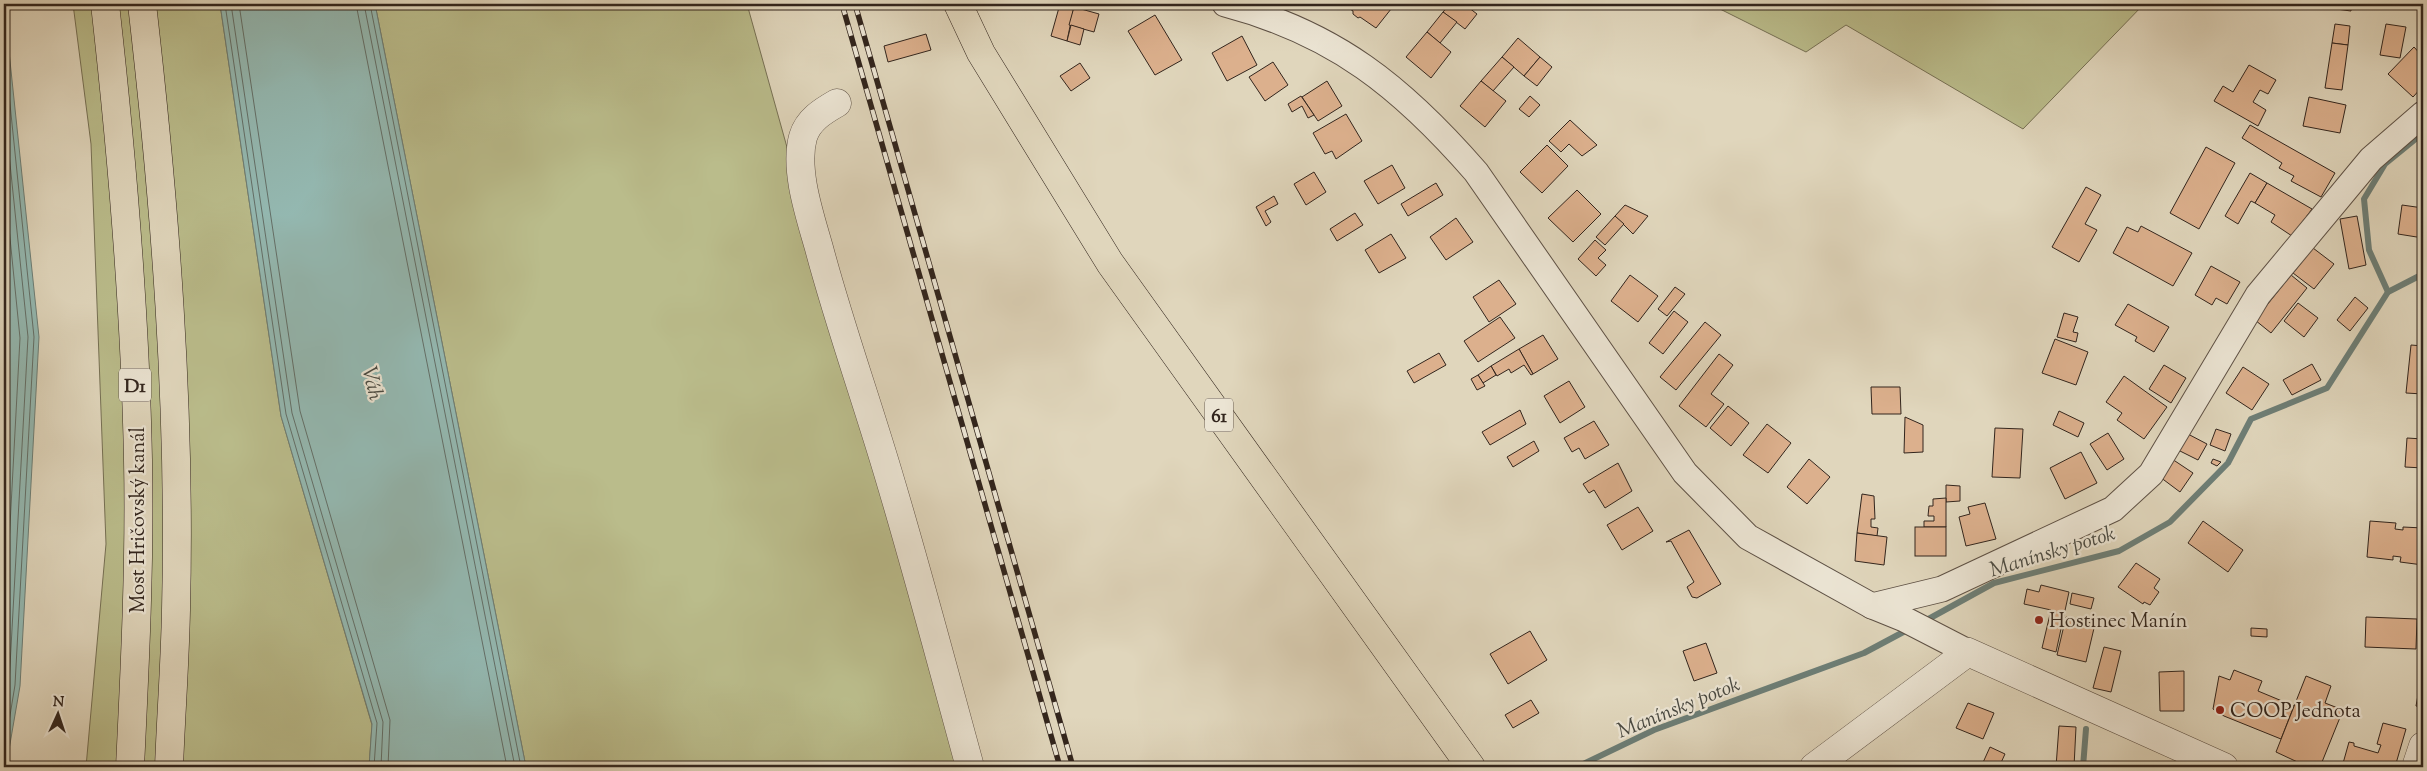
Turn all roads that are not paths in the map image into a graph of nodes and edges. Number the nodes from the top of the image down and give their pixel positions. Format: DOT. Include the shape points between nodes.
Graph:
graph roads {
  1 [pos="104,4"];
  2 [pos="142,4"];
  3 [pos="958,4"];
  4 [pos="1225,4"];
  5 [pos="837,103"];
  6 [pos="2423,114"];
  7 [pos="1872,606"];
  8 [pos="1968,652"];
  9 [pos="2423,746"];
  10 [pos="130,767"];
  11 [pos="169,767"];
  12 [pos="970,767"];
  13 [pos="1471,767"];
  14 [pos="1814,767"];
  15 [pos="2224,767"];
  16 [pos="2416,767"];
  1 -- 10 [label="main road, Most Hričovský kanál / D1" via="124,188 138,460 138,604"];
  2 -- 11 [label="main road, Most Hričovský kanál / D1" via="170,311 176,609"];
  3 -- 13 [label="main road, 61" via="981,53 1110,263"];
  4 -- 7 [label="street" via="1316,36 1382,78 1418,110 1476,172 1685,473 1748,537"];
  5 -- 12 [label="street" via="821,112 803,136 805,195 837,317 893,491"];
  6 -- 7 [label="street" via="2372,159 2258,295 2151,474 2113,509 1942,589"];
  7 -- 8 [label="street"];
  8 -- 14 [label="street"];
  8 -- 15 [label="street"];
  9 -- 16 [label="street"];
}
